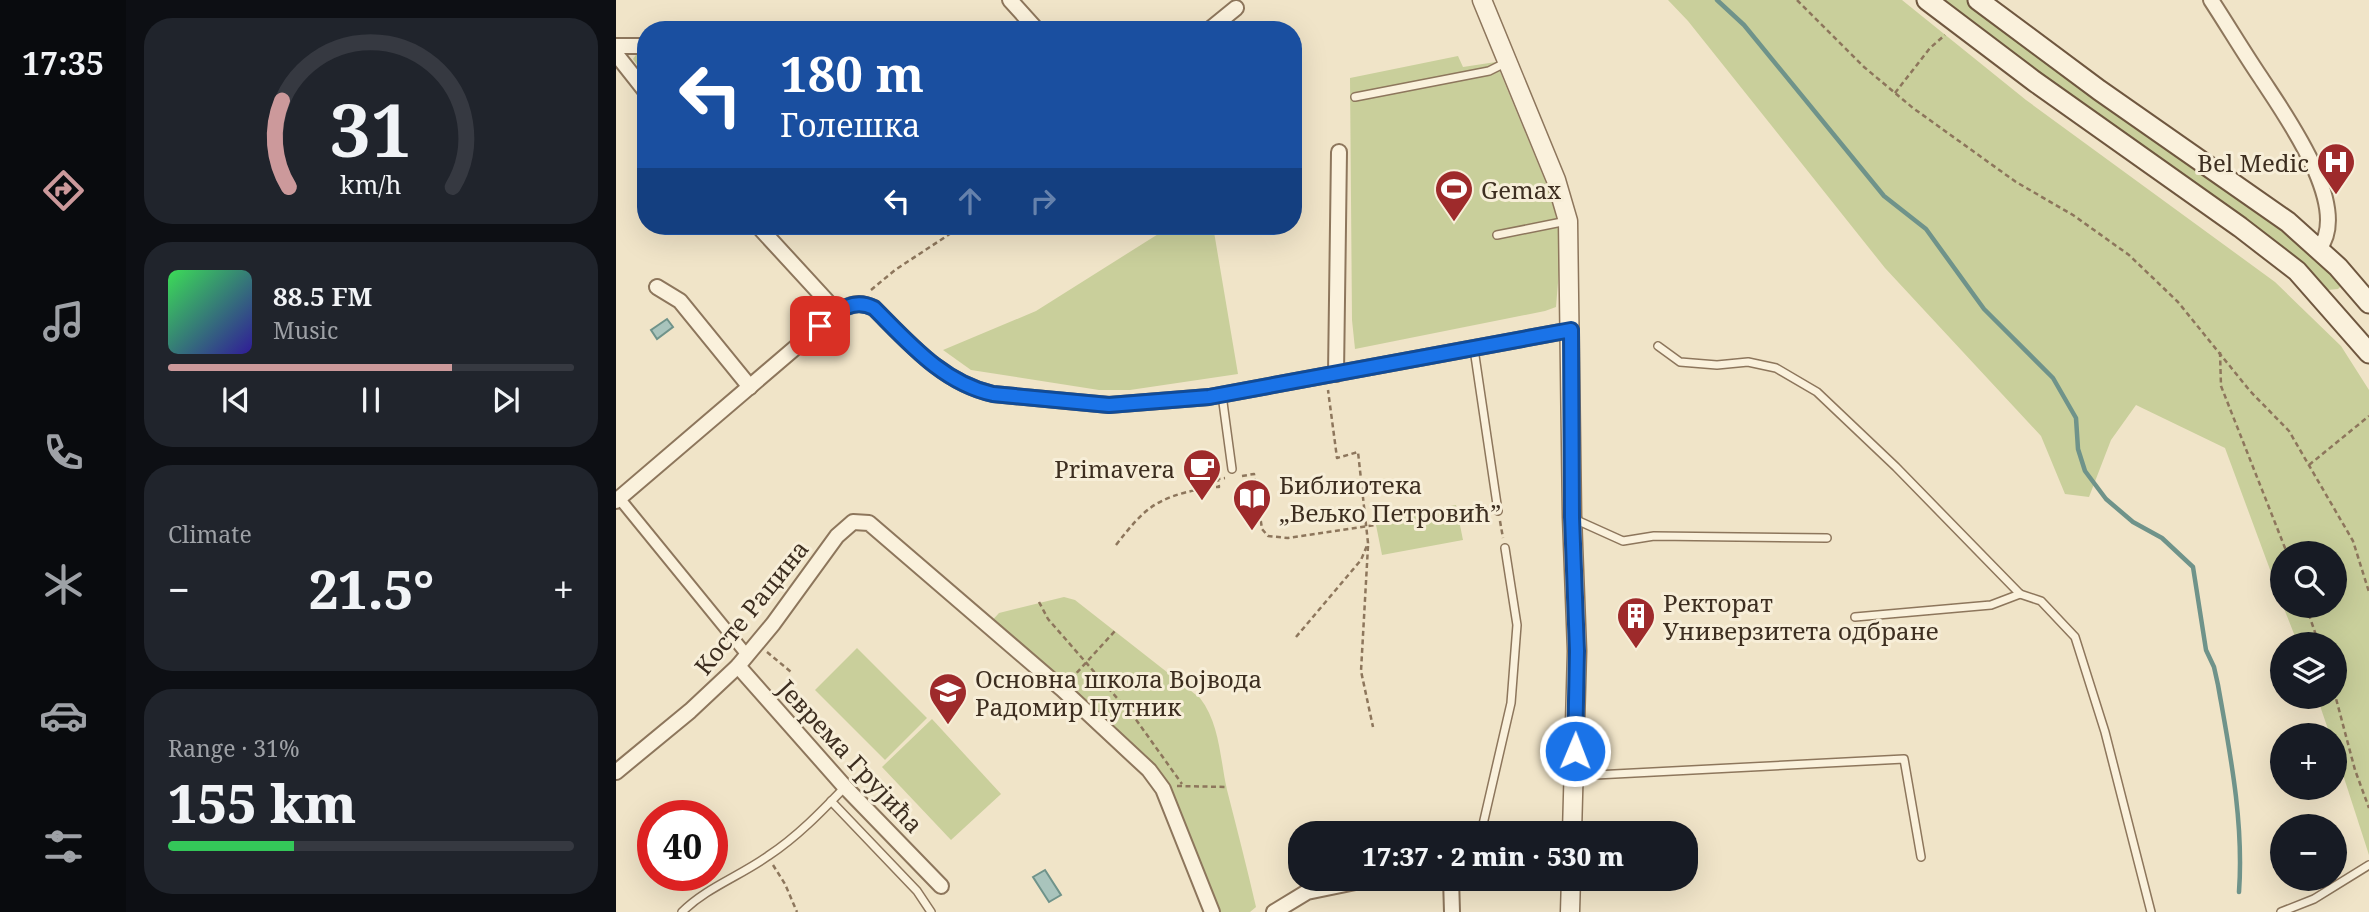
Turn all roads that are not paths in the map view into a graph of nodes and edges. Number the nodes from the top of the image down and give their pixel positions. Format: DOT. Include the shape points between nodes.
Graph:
graph roads {
  1 [pos="1010,0"];
  2 [pos="1482,0"];
  3 [pos="1927,0"];
  4 [pos="1978,0"];
  5 [pos="2211,0"];
  6 [pos="1236,8"];
  7 [pos="1027,21"];
  8 [pos="1220,21"];
  9 [pos="616,46"];
  10 [pos="637,46"];
  11 [pos="616,54"];
  12 [pos="1508,62"];
  13 [pos="637,81"];
  14 [pos="1355,97"];
  15 [pos="1339,152"];
  16 [pos="1568,220"];
  17 [pos="766,235"];
  18 [pos="1497,235"];
  19 [pos="2319,249"];
  20 [pos="657,286"];
  21 [pos="2363,297"];
  22 [pos="2334,311"];
  23 [pos="837,312"];
  24 [pos="1571,330"];
  25 [pos="1658,346"];
  26 [pos="1474,349"];
  27 [pos="2369,353"];
  28 [pos="1331,375"];
  29 [pos="750,387"];
  30 [pos="1222,394"];
  31 [pos="1232,469"];
  32 [pos="617,500"];
  33 [pos="1498,511"];
  34 [pos="1572,517"];
  35 [pos="1826,538"];
  36 [pos="1506,548"];
  37 [pos="2020,594"];
  38 [pos="1855,617"];
  39 [pos="742,660"];
  40 [pos="616,772"];
  41 [pos="1575,776"];
  42 [pos="845,787"];
  43 [pos="831,802"];
  44 [pos="1484,821"];
  45 [pos="1573,821"];
  46 [pos="1921,857"];
  47 [pos="2369,865"];
  48 [pos="936,881"];
  49 [pos="1312,891"];
  50 [pos="1451,891"];
  51 [pos="1571,891"];
  52 [pos="682,912"];
  53 [pos="931,912"];
  54 [pos="1212,912"];
  55 [pos="1274,912"];
  56 [pos="1452,912"];
  57 [pos="1570,912"];
  58 [pos="2151,912"];
  59 [pos="2281,912"];
  1 -- 7 [label="street"];
  2 -- 12 [label="street"];
  3 -- 22 [label="main road" via="2034,82 2254,237 2297,271"];
  4 -- 19 [label="main road" via="2273,211"];
  5 -- 19 [label="street" via="2308,155 2329,215 2327,237"];
  6 -- 8 [label="street"];
  9 -- 10 [label="street"];
  11 -- 13 [label="street"];
  12 -- 14 [label="lane" via="1489,71"];
  12 -- 16 [label="street"];
  15 -- 28 [label="street"];
  16 -- 18 [label="lane"];
  16 -- 24 [label="street"];
  17 -- 23 [label="street"];
  19 -- 21 [label="main road"];
  20 -- 29 [label="street" via="680,301"];
  21 -- 22 [label="main road"];
  22 -- 27 [label="main road"];
  23 -- 29 [label="street"];
  23 -- 30 [label="street" via="857,303 874,308 934,365 958,382 993,394 1109,405"];
  24 -- 26 [label="street"];
  24 -- 34 [label="street"];
  25 -- 37 [label="lane" via="1680,362 1748,362 1776,368 1817,392"];
  26 -- 28 [label="street"];
  26 -- 33 [label="lane"];
  28 -- 30 [label="street"];
  29 -- 32 [label="street"];
  30 -- 31 [label="lane"];
  32 -- 39 [label="street, Јеврема Грујића"];
  34 -- 35 [label="lane" via="1623,541 1654,536"];
  34 -- 41 [label="street"];
  36 -- 44 [label="lane" via="1517,625 1511,703"];
  37 -- 38 [label="lane" via="1991,605"];
  37 -- 58 [label="lane" via="2041,601 2075,637 2105,732"];
  39 -- 40 [label="street, Косте Рацина" via="690,711"];
  39 -- 42 [label="street, Јеврема Грујића"];
  39 -- 54 [label="street, Косте Рацина" via="837,536 853,522 869,523 1149,770 1163,789"];
  41 -- 45 [label="street"];
  41 -- 46 [label="lane" via="1904,759"];
  42 -- 43 [label="lane"];
  42 -- 48 [label="street, Јеврема Грујића"];
  43 -- 52 [label="lane" via="787,843"];
  43 -- 53 [label="lane" via="917,891"];
  47 -- 59 [label="lane" via="2314,899"];
  49 -- 55 [label="street"];
  50 -- 56 [label="street"];
  51 -- 57 [label="street"];
}
